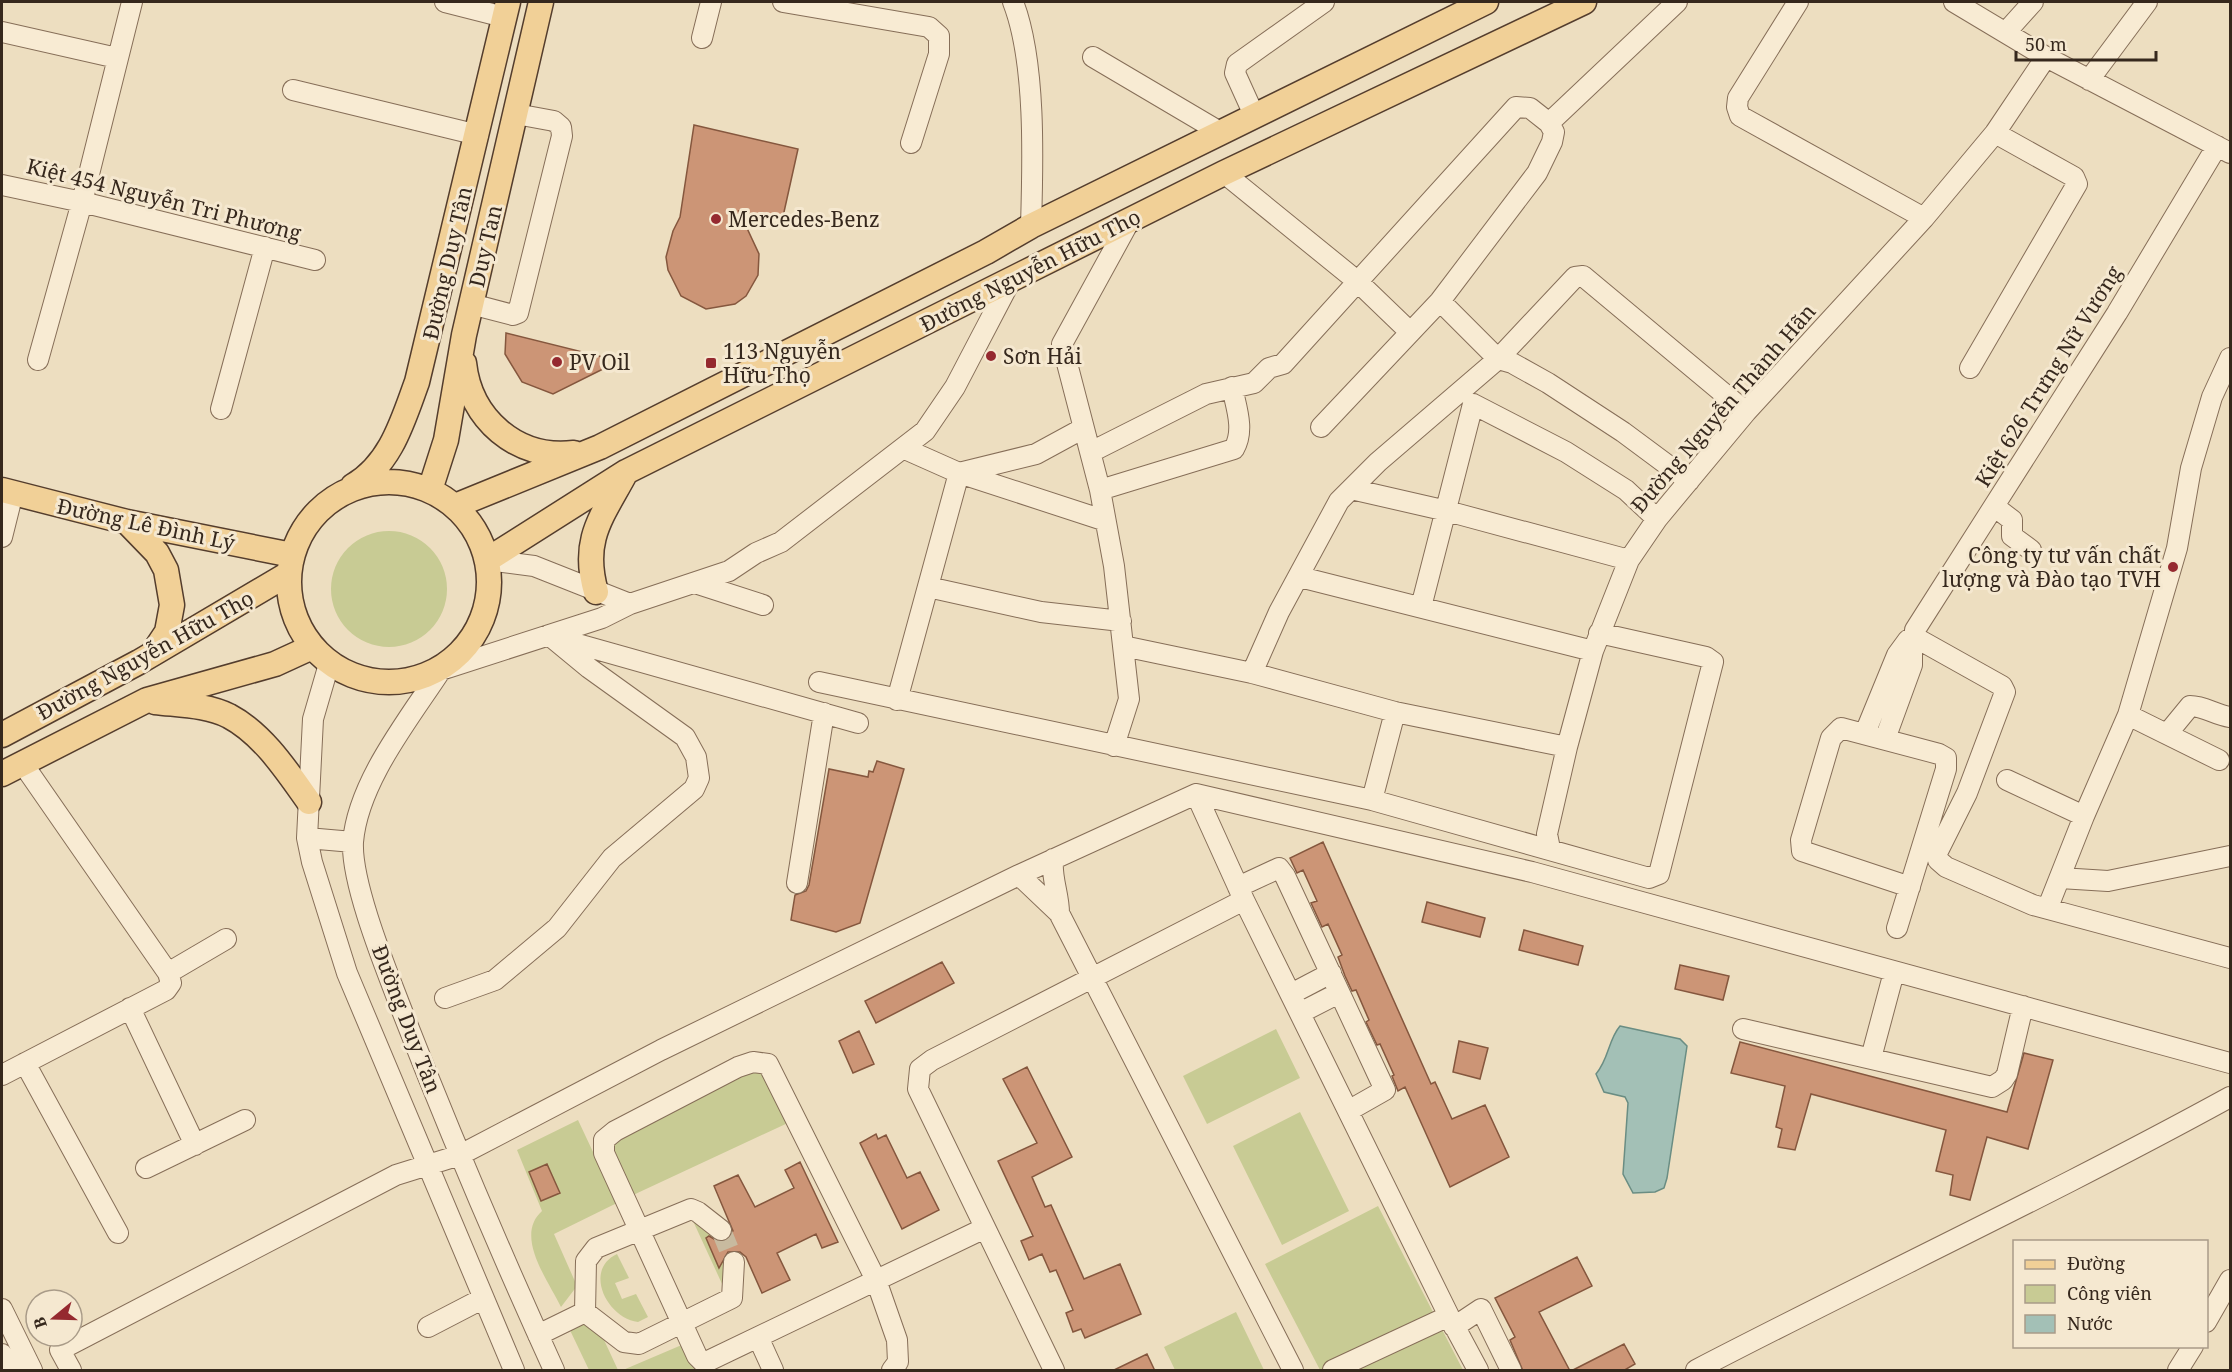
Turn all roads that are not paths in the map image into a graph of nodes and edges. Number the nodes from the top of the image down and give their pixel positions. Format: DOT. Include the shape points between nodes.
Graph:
graph roads {
  1 [pos="132,2"];
  2 [pos="445,2"];
  3 [pos="541,2"];
  4 [pos="711,2"];
  5 [pos="783,2"];
  6 [pos="1013,2"];
  7 [pos="1323,2"];
  8 [pos="1486,2"];
  9 [pos="1584,2"];
  10 [pos="1677,2"];
  11 [pos="1798,2"];
  12 [pos="1954,2"];
  13 [pos="2033,2"];
  14 [pos="2147,2"];
  15 [pos="506,9"];
  16 [pos="2,32"];
  17 [pos="2006,32"];
  18 [pos="702,38"];
  19 [pos="1093,57"];
  20 [pos="2046,57"];
  21 [pos="117,58"];
  22 [pos="2090,80"];
  23 [pos="293,90"];
  24 [pos="516,114"];
  25 [pos="1254,116"];
  26 [pos="1549,123"];
  27 [pos="1220,132"];
  28 [pos="1995,133"];
  29 [pos="478,135"];
  30 [pos="911,143"];
  31 [pos="2225,146"];
  32 [pos="1224,174"];
  33 [pos="2,185"];
  34 [pos="82,202"];
  35 [pos="1924,218"];
  36 [pos="1130,220"];
  37 [pos="1030,226"];
  38 [pos="265,247"];
  39 [pos="315,260"];
  40 [pos="1012,278"];
  41 [pos="1357,281"];
  42 [pos="1440,301"];
  43 [pos="471,304"];
  44 [pos="1410,332"];
  45 [pos="464,335"];
  46 [pos="2230,358"];
  47 [pos="38,360"];
  48 [pos="1498,360"];
  49 [pos="1970,368"];
  50 [pos="1233,387"];
  51 [pos="221,410"];
  52 [pos="1746,412"];
  53 [pos="1321,427"];
  54 [pos="1082,429"];
  55 [pos="600,447"];
  56 [pos="905,449"];
  57 [pos="1091,452"];
  58 [pos="626,472"];
  59 [pos="959,473"];
  60 [pos="1689,482"];
  61 [pos="1351,489"];
  62 [pos="430,490"];
  63 [pos="1100,490"];
  64 [pos="7,492"];
  65 [pos="336,496"];
  66 [pos="455,506"];
  67 [pos="1995,507"];
  68 [pos="1447,511"];
  69 [pos="1657,519"];
  70 [pos="1103,520"];
  71 [pos="127,522"];
  72 [pos="2,537"];
  73 [pos="2031,550"];
  74 [pos="487,560"];
  75 [pos="1629,560"];
  76 [pos="290,564"];
  77 [pos="1300,577"];
  78 [pos="695,583"];
  79 [pos="928,587"];
  80 [pos="596,592"];
  81 [pos="630,604"];
  82 [pos="763,605"];
  83 [pos="1421,607"];
  84 [pos="1121,621"];
  85 [pos="1599,633"];
  86 [pos="549,635"];
  87 [pos="1913,638"];
  88 [pos="1123,645"];
  89 [pos="1593,651"];
  90 [pos="152,654"];
  91 [pos="321,656"];
  92 [pos="441,670"];
  93 [pos="1252,674"];
  94 [pos="819,682"];
  95 [pos="147,700"];
  96 [pos="897,700"];
  97 [pos="1395,712"];
  98 [pos="824,713"];
  99 [pos="2128,714"];
  100 [pos="2230,717"];
  101 [pos="858,723"];
  102 [pos="1866,733"];
  103 [pos="2167,734"];
  104 [pos="2,735"];
  105 [pos="1885,739"];
  106 [pos="1114,746"];
  107 [pos="1567,747"];
  108 [pos="2219,760"];
  109 [pos="23,764"];
  110 [pos="2,774"];
  111 [pos="2007,780"];
  112 [pos="1196,794"];
  113 [pos="1372,800"];
  114 [pos="309,801"];
  115 [pos="2084,816"];
  116 [pos="308,838"];
  117 [pos="354,842"];
  118 [pos="1550,849"];
  119 [pos="2230,856"];
  120 [pos="1053,859"];
  121 [pos="1019,875"];
  122 [pos="2060,878"];
  123 [pos="797,883"];
  124 [pos="1911,887"];
  125 [pos="1241,893"];
  126 [pos="2048,907"];
  127 [pos="1059,913"];
  128 [pos="1897,928"];
  129 [pos="226,939"];
  130 [pos="2230,958"];
  131 [pos="1894,972"];
  132 [pos="1331,973"];
  133 [pos="168,974"];
  134 [pos="1092,978"];
  135 [pos="1339,993"];
  136 [pos="1291,994"];
  137 [pos="445,998"];
  138 [pos="2023,1006"];
  139 [pos="130,1008"];
  140 [pos="1300,1013"];
  141 [pos="1743,1029"];
  142 [pos="1871,1058"];
  143 [pos="26,1063"];
  144 [pos="2230,1063"];
  145 [pos="2,1075"];
  146 [pos="2230,1097"];
  147 [pos="1348,1111"];
  148 [pos="245,1120"];
  149 [pos="195,1145"];
  150 [pos="460,1155"];
  151 [pos="426,1167"];
  152 [pos="146,1168"];
  153 [pos="985,1228"];
  154 [pos="721,1230"];
  155 [pos="639,1231"];
  156 [pos="118,1233"];
  157 [pos="735,1262"];
  158 [pos="876,1280"];
  159 [pos="2230,1280"];
  160 [pos="483,1299"];
  161 [pos="2,1309"];
  162 [pos="585,1312"];
  163 [pos="2208,1318"];
  164 [pos="1451,1322"];
  165 [pos="682,1324"];
  166 [pos="428,1327"];
  167 [pos="538,1335"];
  168 [pos="759,1337"];
  169 [pos="2192,1348"];
  170 [pos="1501,1351"];
  171 [pos="2,1354"];
  172 [pos="1476,1367"];
  173 [pos="1510,1370"];
  174 [pos="10,1371"];
  175 [pos="32,1371"];
  176 [pos="71,1371"];
  177 [pos="514,1371"];
  178 [pos="554,1371"];
  179 [pos="773,1371"];
  180 [pos="892,1371"];
  181 [pos="1054,1371"];
  182 [pos="1293,1371"];
  183 [pos="1333,1371"];
  184 [pos="1696,1371"];
  185 [pos="2178,1371"];
  1 -- 21 [label="street"];
  2 -- 15 [label="street"];
  3 -- 24 [label="main road, Duy Tan"];
  4 -- 18 [label="street"];
  5 -- 30 [label="street" via="929,27 939,36 939,54"];
  6 -- 37 [label="street" via="1029,87"];
  7 -- 25 [label="street" via="1237,64 1235,73"];
  8 -- 25 [label="main road, Đường Nguyễn Hữu Thọ"];
  9 -- 32 [label="main road, Đường Nguyễn Hữu Thọ"];
  10 -- 26 [label="street"];
  11 -- 35 [label="street" via="1738,98 1740,116"];
  12 -- 17 [label="street"];
  13 -- 17 [label="street"];
  14 -- 22 [label="street"];
  15 -- 29 [label="main road, Đường Duy Tân"];
  16 -- 21 [label="street"];
  17 -- 20 [label="street"];
  19 -- 27 [label="street"];
  20 -- 22 [label="street"];
  20 -- 28 [label="street, Đường Nguyễn Thành Hãn"];
  21 -- 34 [label="street"];
  22 -- 31 [label="street"];
  23 -- 29 [label="street"];
  24 -- 43 [label="main road, Duy Tan"];
  24 -- 43 [label="street" via="554,121 561,127 559,147 518,313"];
  25 -- 27 [label="main road, Đường Nguyễn Hữu Thọ"];
  26 -- 41 [label="street" via="1530,108 1516,107"];
  26 -- 42 [label="street" via="1554,132 1552,142 1537,173"];
  27 -- 37 [label="main road, Đường Nguyễn Hữu Thọ"];
  28 -- 35 [label="street, Đường Nguyễn Thành Hãn"];
  28 -- 49 [label="street" via="2074,177 2077,184"];
  29 -- 65 [label="main road, Đường Duy Tân" via="426,350 402,422 383,459 360,482"];
  31 -- 67 [label="street, Kiệt 626 Trưng Nữ Vương"];
  32 -- 36 [label="main road, Đường Nguyễn Hữu Thọ"];
  32 -- 41 [label="street"];
  33 -- 34 [label="street, Kiệt 454 Nguyễn Tri Phương"];
  34 -- 38 [label="street, Kiệt 454 Nguyễn Tri Phương"];
  34 -- 47 [label="street"];
  35 -- 52 [label="street, Đường Nguyễn Thành Hãn"];
  36 -- 40 [label="main road, Đường Nguyễn Hữu Thọ"];
  36 -- 54 [label="street" via="1062,344"];
  37 -- 55 [label="main road, Đường Nguyễn Hữu Thọ" via="986,252"];
  38 -- 39 [label="street, Kiệt 454 Nguyễn Tri Phương"];
  38 -- 51 [label="street"];
  40 -- 56 [label="street" via="955,387 925,431"];
  40 -- 58 [label="main road, Đường Nguyễn Hữu Thọ"];
  41 -- 44 [label="street"];
  41 -- 50 [label="street" via="1283,364 1269,368 1254,383"];
  42 -- 44 [label="street"];
  42 -- 48 [label="street"];
  43 -- 45 [label="main road, Duy Tan"];
  44 -- 53 [label="street"];
  45 -- 55 [label="main road" via="466,380 471,396 503,435 532,450 548,453 583,452"];
  45 -- 62 [label="main road, Duy Tan" via="446,440"];
  46 -- 99 [label="street" via="2212,396 2191,468 2177,548"];
  48 -- 52 [label="street" via="1575,277 1583,276"];
  48 -- 60 [label="street" via="1512,363 1548,383"];
  48 -- 61 [label="street"];
  50 -- 57 [label="street" via="1206,394"];
  50 -- 63 [label="street" via="1240,428 1240,439 1234,449"];
  52 -- 60 [label="street, Đường Nguyễn Thành Hãn"];
  54 -- 57 [label="street"];
  54 -- 59 [label="street" via="1036,454"];
  55 -- 66 [label="main road, Đường Nguyễn Hữu Thọ"];
  56 -- 59 [label="street"];
  56 -- 78 [label="street" via="781,542 729,571"];
  57 -- 63 [label="street"];
  58 -- 74 [label="main road, Đường Nguyễn Hữu Thọ"];
  58 -- 80 [label="main road" via="591,543 589,568"];
  59 -- 70 [label="street"];
  59 -- 79 [label="street"];
  60 -- 69 [label="street, Đường Nguyễn Thành Hãn"];
  61 -- 68 [label="street"];
  61 -- 77 [label="street" via="1339,501"];
  62 -- 65 [label="main road" via="382,481"];
  62 -- 66 [label="main road"];
  63 -- 70 [label="street"];
  64 -- 71 [label="main road, Đường Lê Đình Lý"];
  64 -- 72 [label="street"];
  65 -- 76 [label="main road" via="316,512 301,532"];
  66 -- 74 [label="main road" via="471,524"];
  67 -- 73 [label="street" via="2012,520 2012,536"];
  67 -- 87 [label="street, Kiệt 626 Trưng Nữ Vương"];
  68 -- 69 [label="street" via="1473,404 1596,471 1626,490"];
  68 -- 75 [label="street"];
  68 -- 83 [label="street"];
  69 -- 75 [label="street, Đường Nguyễn Thành Hãn"];
  70 -- 84 [label="street"];
  71 -- 76 [label="main road, Đường Lê Đình Lý"];
  71 -- 90 [label="main road" via="157,553 166,570 172,605 167,632"];
  74 -- 80 [label="street" via="534,567"];
  74 -- 92 [label="main road" via="486,608 478,631"];
  75 -- 85 [label="street, Đường Nguyễn Thành Hãn"];
  76 -- 90 [label="main road, Đường Nguyễn Hữu Thọ"];
  76 -- 91 [label="main road" via="290,600 298,625"];
  77 -- 83 [label="street"];
  77 -- 93 [label="street" via="1279,612"];
  78 -- 81 [label="street"];
  78 -- 82 [label="street"];
  79 -- 84 [label="street" via="1041,612"];
  79 -- 96 [label="street"];
  80 -- 81 [label="street"];
  81 -- 86 [label="street" via="602,618"];
  83 -- 89 [label="street"];
  84 -- 88 [label="street"];
  85 -- 89 [label="street, Đường Nguyễn Thành Hãn"];
  85 -- 118 [label="street" via="1706,657 1713,662 1659,874 1649,878"];
  86 -- 92 [label="street"];
  86 -- 98 [label="street"];
  86 -- 137 [label="street" via="685,737 696,757 699,778 694,789 612,858 557,928 495,980"];
  87 -- 102 [label="street, Kiệt 626 Trưng Nữ Vương" via="1897,655"];
  87 -- 105 [label="street" via="1912,665"];
  87 -- 126 [label="street" via="2002,686 2005,692 1967,793 1937,853 1938,860 2033,905"];
  88 -- 93 [label="street"];
  88 -- 106 [label="street" via="1129,699"];
  89 -- 107 [label="street, Đường Nguyễn Thành Hãn"];
  90 -- 104 [label="main road, Đường Nguyễn Hữu Thọ"];
  91 -- 92 [label="main road" via="350,676 372,682 396,683"];
  91 -- 95 [label="main road, Đường Nguyễn Hữu Thọ" via="275,664"];
  91 -- 114 [label="street, Đường Duy Tân"];
  92 -- 117 [label="street, Đường Duy Tân" via="362,800"];
  93 -- 97 [label="street"];
  94 -- 96 [label="street"];
  95 -- 109 [label="main road, Đường Nguyễn Hữu Thọ"];
  95 -- 114 [label="main road" via="204,708 230,717 261,740"];
  96 -- 106 [label="street"];
  97 -- 107 [label="street"];
  97 -- 113 [label="street"];
  98 -- 101 [label="street"];
  98 -- 123 [label="street"];
  99 -- 103 [label="street"];
  99 -- 115 [label="street"];
  100 -- 103 [label="street" via="2205,707 2190,706"];
  102 -- 105 [label="street"];
  102 -- 124 [label="street" via="1841,728 1835,731 1800,846 1812,856"];
  103 -- 108 [label="street"];
  105 -- 124 [label="street" via="1946,758"];
  106 -- 113 [label="street"];
  107 -- 118 [label="street, Đường Nguyễn Thành Hãn" via="1547,834"];
  109 -- 110 [label="main road, Đường Nguyễn Hữu Thọ"];
  109 -- 133 [label="street"];
  111 -- 115 [label="street"];
  112 -- 120 [label="street"];
  112 -- 125 [label="street"];
  112 -- 131 [label="street" via="1532,872"];
  113 -- 118 [label="street"];
  114 -- 116 [label="street, Đường Duy Tân"];
  115 -- 122 [label="street"];
  116 -- 117 [label="street"];
  116 -- 151 [label="street, Đường Duy Tân" via="329,923"];
  117 -- 150 [label="street, Đường Duy Tân" via="360,885 376,939"];
  119 -- 122 [label="street" via="2108,881"];
  120 -- 121 [label="street"];
  120 -- 127 [label="street"];
  121 -- 127 [label="street"];
  121 -- 150 [label="street" via="661,1050"];
  122 -- 126 [label="street"];
  124 -- 128 [label="street"];
  125 -- 132 [label="street" via="1279,868"];
  125 -- 134 [label="street"];
  125 -- 136 [label="street"];
  126 -- 130 [label="street"];
  127 -- 134 [label="street"];
  129 -- 133 [label="street"];
  131 -- 138 [label="street"];
  131 -- 142 [label="street"];
  132 -- 135 [label="street"];
  132 -- 136 [label="street"];
  133 -- 139 [label="street" via="171,983 166,990"];
  134 -- 153 [label="street" via="932,1060 920,1070 918,1089"];
  134 -- 182 [label="street"];
  135 -- 140 [label="street"];
  135 -- 147 [label="street" via="1385,1090"];
  136 -- 140 [label="street"];
  138 -- 142 [label="street" via="2007,1074 1992,1087"];
  138 -- 144 [label="street"];
  139 -- 143 [label="street"];
  139 -- 149 [label="street"];
  140 -- 147 [label="street"];
  141 -- 142 [label="street"];
  143 -- 145 [label="street"];
  143 -- 156 [label="street"];
  146 -- 184 [label="street"];
  147 -- 164 [label="street"];
  148 -- 149 [label="street"];
  149 -- 152 [label="street"];
  150 -- 151 [label="street"];
  150 -- 167 [label="street, Đường Duy Tân"];
  151 -- 160 [label="street, Đường Duy Tân"];
  151 -- 176 [label="street" via="396,1175 60,1350"];
  153 -- 158 [label="street"];
  153 -- 181 [label="street"];
  154 -- 155 [label="street" via="690,1209"];
  155 -- 158 [label="street" via="604,1153 604,1140 738,1067 753,1062 768,1064"];
  155 -- 162 [label="street" via="596,1248 586,1261"];
  155 -- 165 [label="street"];
  157 -- 165 [label="street" via="732,1298"];
  158 -- 168 [label="street"];
  158 -- 180 [label="street" via="897,1340 898,1362"];
  159 -- 163 [label="street"];
  160 -- 166 [label="street"];
  160 -- 177 [label="street, Đường Duy Tân"];
  161 -- 175 [label="street"];
  162 -- 165 [label="street" via="624,1342 639,1344"];
  162 -- 167 [label="street"];
  164 -- 170 [label="street" via="1481,1310"];
  164 -- 172 [label="street"];
  164 -- 183 [label="street"];
  165 -- 168 [label="street" via="704,1363"];
  167 -- 178 [label="street, Đường Duy Tân"];
  168 -- 179 [label="street"];
  169 -- 185 [label="street"];
  170 -- 172 [label="street"];
  170 -- 173 [label="street"];
  171 -- 174 [label="street"];
}
